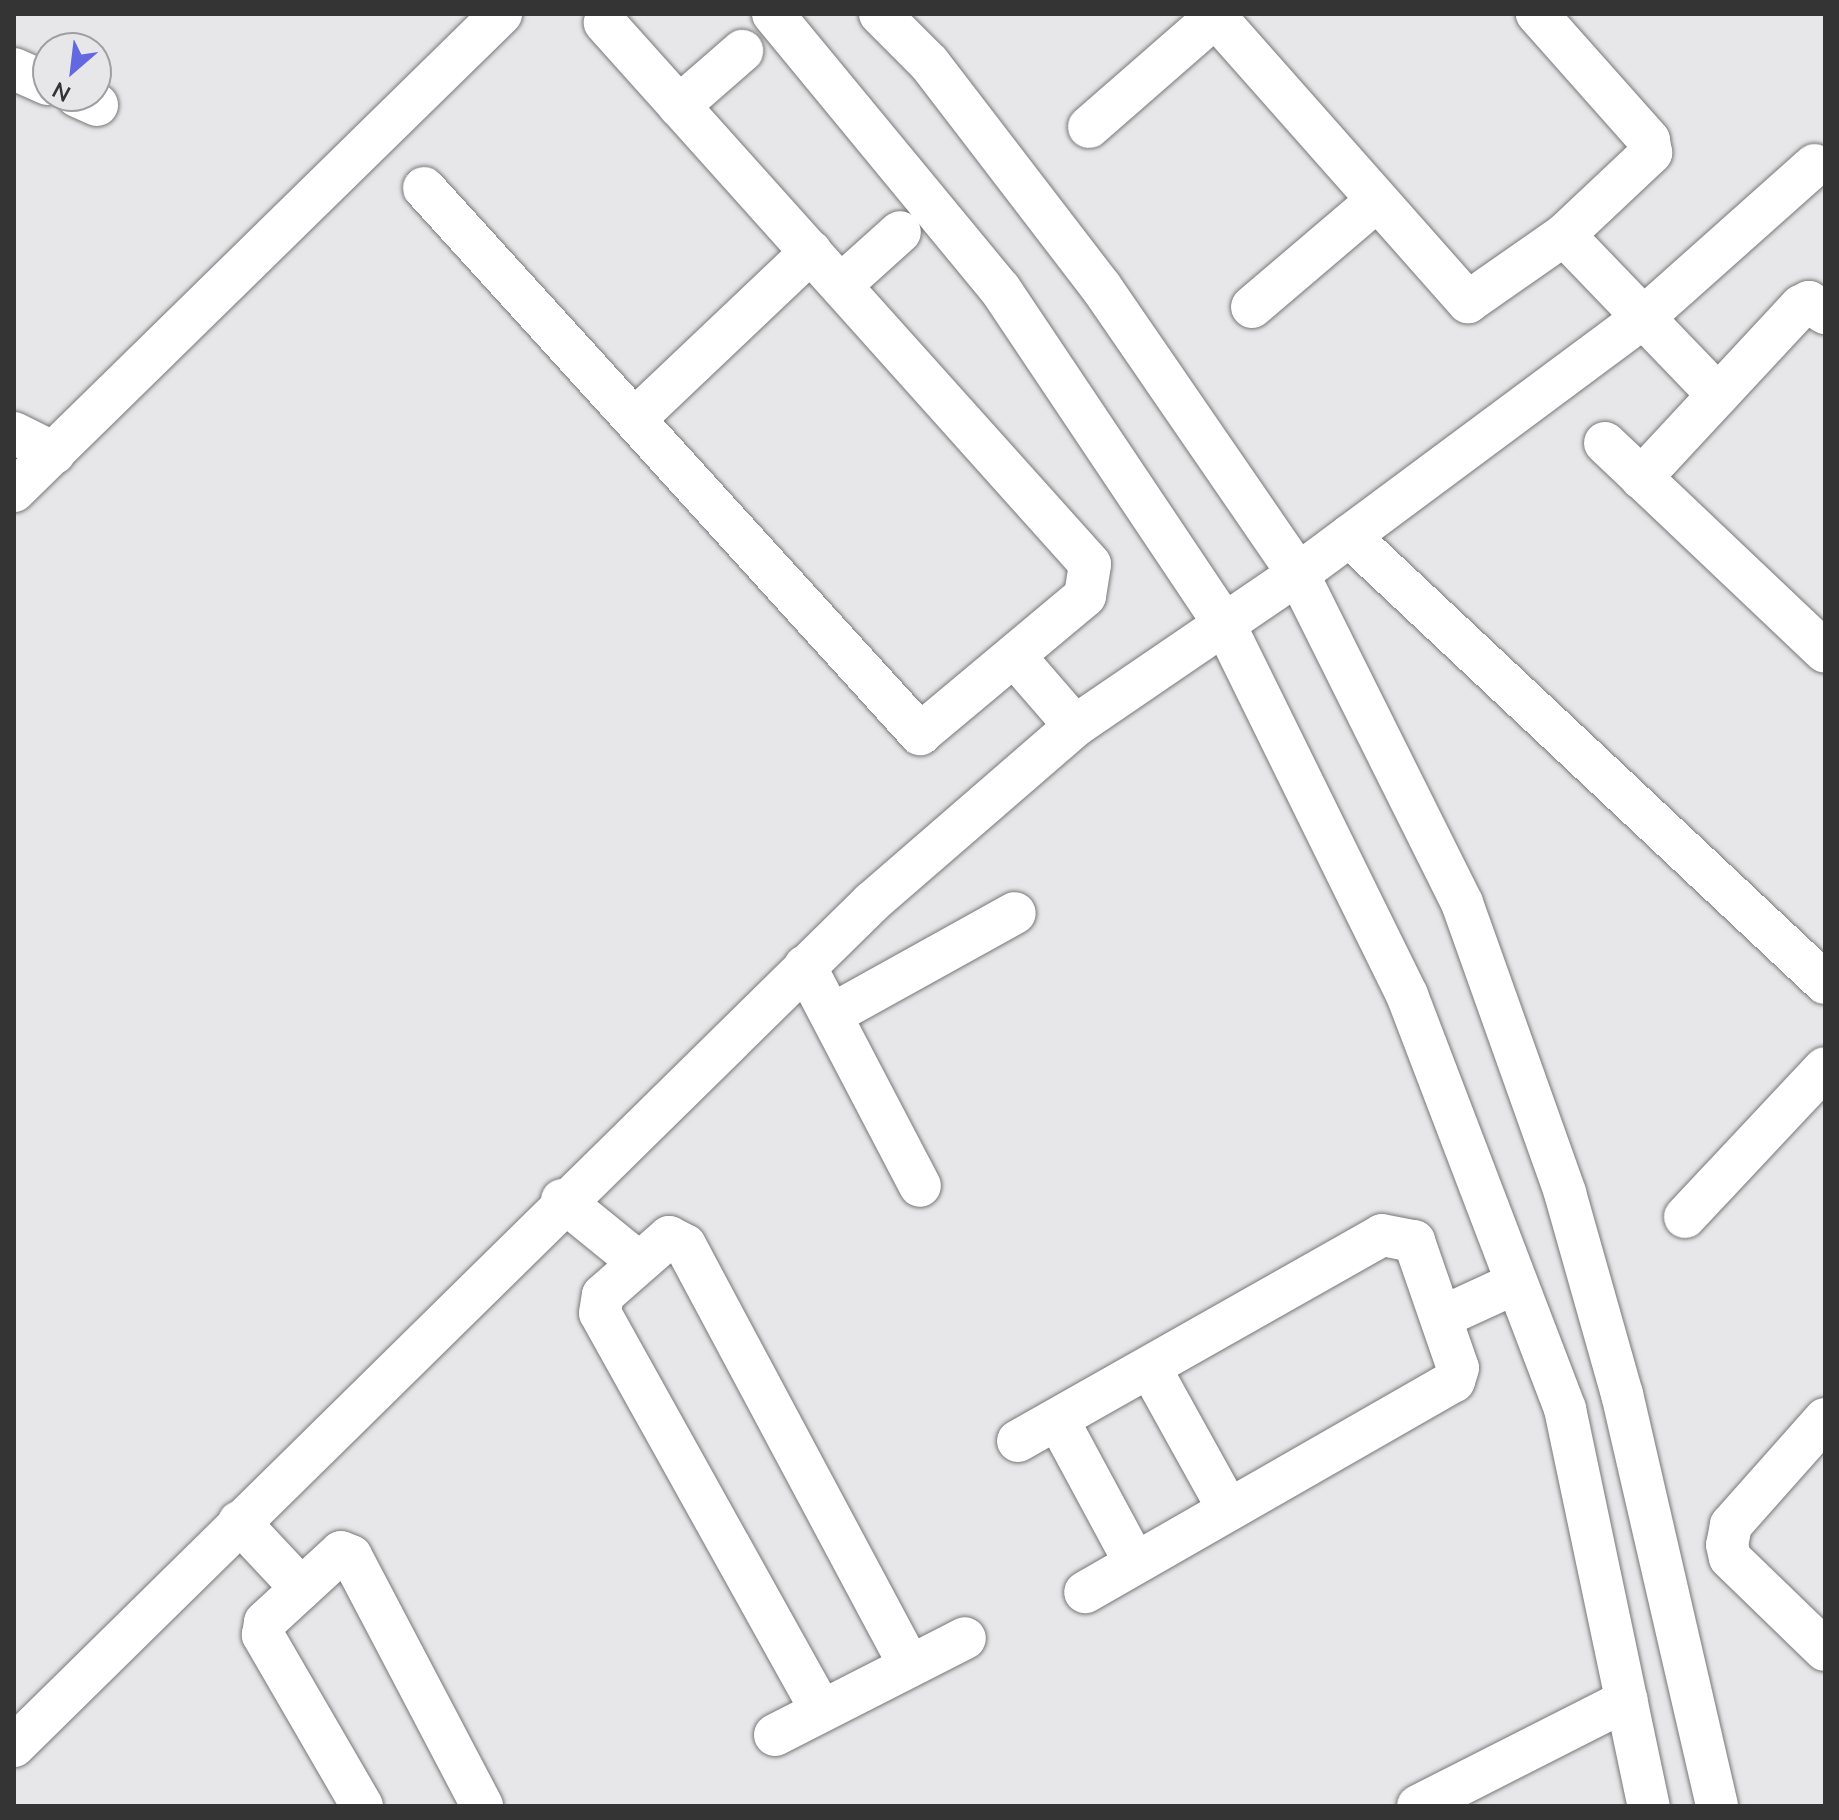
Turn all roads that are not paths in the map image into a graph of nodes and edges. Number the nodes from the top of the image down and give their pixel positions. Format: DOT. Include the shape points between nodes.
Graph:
graph roads {
  1 [pos="501,14"];
  2 [pos="773,14"];
  3 [pos="880,14"];
  4 [pos="1537,14"];
  5 [pos="1214,16"];
  6 [pos="605,23"];
  7 [pos="742,51"];
  8 [pos="679,106"];
  9 [pos="1089,127"];
  10 [pos="1815,165"];
  11 [pos="424,188"];
  12 [pos="1374,203"];
  13 [pos="900,232"];
  14 [pos="1564,235"];
  15 [pos="811,252"];
  16 [pos="841,285"];
  17 [pos="1252,307"];
  18 [pos="1825,313"];
  19 [pos="1643,318"];
  20 [pos="1718,395"];
  21 [pos="637,417"];
  22 [pos="14,433"];
  23 [pos="1605,443"];
  24 [pos="54,453"];
  25 [pos="1641,478"];
  26 [pos="14,491"];
  27 [pos="1349,536"];
  28 [pos="1298,574"];
  29 [pos="1224,623"];
  30 [pos="1825,652"];
  31 [pos="1016,658"];
  32 [pos="1075,726"];
  33 [pos="1015,913"];
  34 [pos="805,966"];
  35 [pos="1825,983"];
  36 [pos="831,1015"];
  37 [pos="1825,1068"];
  38 [pos="920,1186"];
  39 [pos="562,1200"];
  40 [pos="1685,1217"];
  41 [pos="637,1261"];
  42 [pos="1516,1283"];
  43 [pos="1442,1317"];
  44 [pos="1150,1368"];
  45 [pos="1622,1394"];
  46 [pos="1565,1409"];
  47 [pos="1825,1419"];
  48 [pos="1058,1420"];
  49 [pos="1018,1441"];
  50 [pos="1228,1509"];
  51 [pos="239,1522"];
  52 [pos="1135,1563"];
  53 [pos="301,1588"];
  54 [pos="1085,1592"];
  55 [pos="965,1638"];
  56 [pos="1825,1650"];
  57 [pos="909,1665"];
  58 [pos="1627,1700"];
  59 [pos="821,1710"];
  60 [pos="775,1735"];
  61 [pos="14,1746"];
  62 [pos="362,1806"];
  63 [pos="482,1806"];
  64 [pos="1418,1806"];
  65 [pos="1649,1806"];
  66 [pos="1717,1806"];
  1 -- 24 [label="street"];
  2 -- 29 [label="street" via="1000,289"];
  3 -- 28 [label="street" via="929,63 1101,287"];
  4 -- 14 [label="street" via="1649,140 1651,153"];
  5 -- 9 [label="street"];
  5 -- 12 [label="street"];
  6 -- 8 [label="street"];
  7 -- 8 [label="street"];
  8 -- 15 [label="street"];
  10 -- 19 [label="street"];
  11 -- 21 [label="street"];
  12 -- 14 [label="street" via="1468,302"];
  12 -- 17 [label="street"];
  13 -- 16 [label="street"];
  14 -- 19 [label="street"];
  15 -- 16 [label="street"];
  15 -- 21 [label="street"];
  16 -- 31 [label="street" via="1090,564 1085,596"];
  18 -- 20 [label="street" via="1809,302 1801,306"];
  19 -- 20 [label="street"];
  19 -- 27 [label="street"];
  20 -- 25 [label="street"];
  21 -- 31 [label="street" via="920,734"];
  22 -- 24 [label="street"];
  23 -- 25 [label="street"];
  24 -- 26 [label="street"];
  25 -- 30 [label="street"];
  27 -- 28 [label="street"];
  27 -- 35 [label="street"];
  28 -- 29 [label="street"];
  28 -- 45 [label="street" via="1462,903 1565,1193"];
  29 -- 32 [label="street"];
  29 -- 42 [label="street" via="1407,995"];
  31 -- 32 [label="street"];
  32 -- 34 [label="street"];
  33 -- 36 [label="street"];
  34 -- 36 [label="street"];
  34 -- 39 [label="street"];
  36 -- 38 [label="street"];
  37 -- 40 [label="street"];
  39 -- 41 [label="street"];
  39 -- 51 [label="street"];
  41 -- 57 [label="street" via="669,1237 685,1245"];
  41 -- 59 [label="street" via="603,1295 600,1313"];
  42 -- 43 [label="street"];
  42 -- 46 [label="street"];
  43 -- 44 [label="street" via="1414,1241 1382,1235"];
  43 -- 50 [label="street" via="1458,1368 1454,1381"];
  44 -- 48 [label="street"];
  44 -- 50 [label="street"];
  45 -- 46 [label="street"];
  45 -- 66 [label="street"];
  46 -- 58 [label="street"];
  47 -- 56 [label="street" via="1731,1525 1727,1545 1730,1558"];
  48 -- 49 [label="street"];
  48 -- 52 [label="street"];
  50 -- 52 [label="street"];
  51 -- 53 [label="street"];
  51 -- 61 [label="street"];
  52 -- 54 [label="street"];
  53 -- 62 [label="street" via="265,1622 263,1635"];
  53 -- 63 [label="street" via="341,1552 351,1556"];
  55 -- 57 [label="street"];
  57 -- 59 [label="street"];
  58 -- 64 [label="street"];
  58 -- 65 [label="street"];
  59 -- 60 [label="street"];
}
